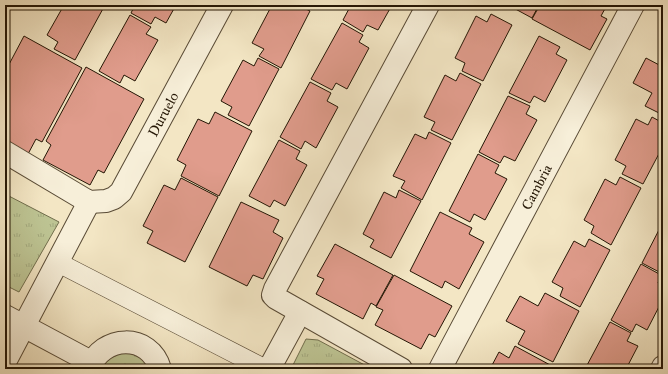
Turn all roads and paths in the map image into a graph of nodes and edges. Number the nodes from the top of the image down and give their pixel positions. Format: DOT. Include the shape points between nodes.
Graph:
graph roads {
  1 [pos="222,5"];
  2 [pos="428,5"];
  3 [pos="633,5"];
  4 [pos="5,152"];
  5 [pos="89,202"];
  6 [pos="57,262"];
  7 [pos="300,312"];
  8 [pos="5,316"];
  9 [pos="24,326"];
  10 [pos="5,362"];
  11 [pos="90,365"];
  12 [pos="160,369"];
  13 [pos="265,369"];
  14 [pos="269,369"];
  15 [pos="401,369"];
  16 [pos="440,369"];
  1 -- 5 [label="street, Duruelo" via="121,192 106,201"];
  2 -- 7 [label="street" via="275,289 273,295 276,298"];
  3 -- 16 [label="street, Cambria"];
  4 -- 5 [label="street"];
  5 -- 6 [label="street"];
  6 -- 9 [label="street"];
  6 -- 13 [label="lane"];
  7 -- 14 [label="street"];
  7 -- 15 [label="street"];
  8 -- 9 [label="street"];
  9 -- 10 [label="street"];
  9 -- 11 [label="street"];
  11 -- 12 [label="street" via="98,352 108,345 132,342 152,353"];
}
